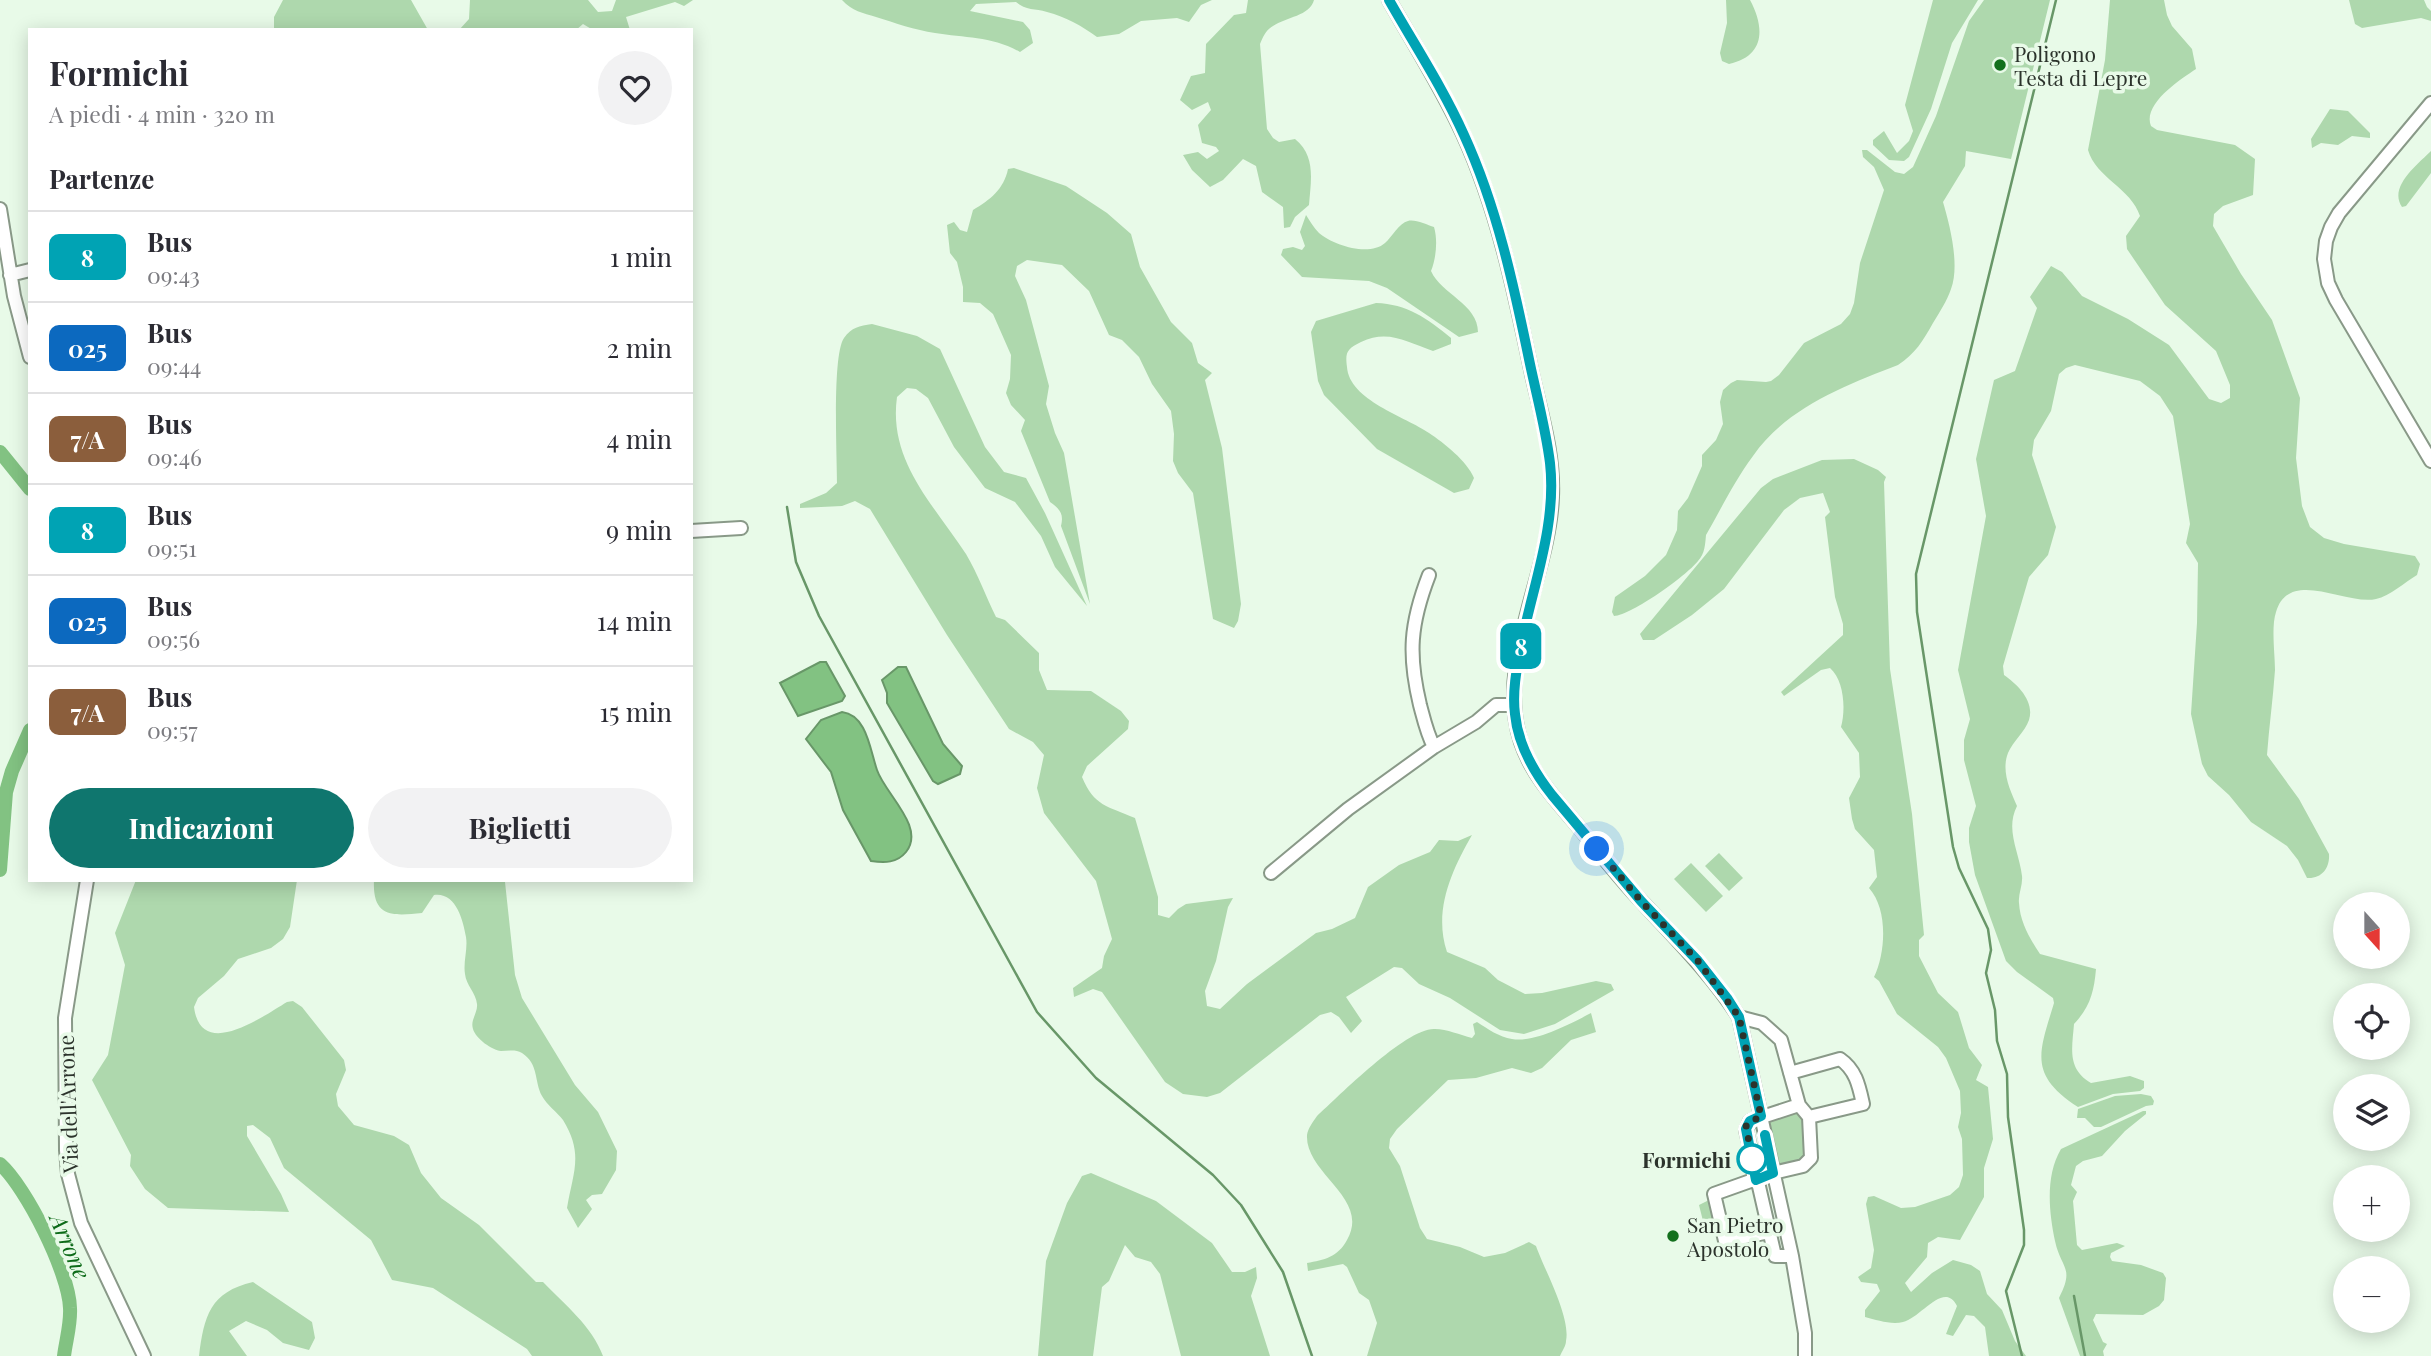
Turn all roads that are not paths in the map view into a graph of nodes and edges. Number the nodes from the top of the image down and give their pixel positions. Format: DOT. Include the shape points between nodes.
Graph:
graph roads {
  1 [pos="1389,0"];
  2 [pos="2431,103"];
  3 [pos="0,209"];
  4 [pos="28,271"];
  5 [pos="10,275"];
  6 [pos="28,349"];
  7 [pos="2431,461"];
  8 [pos="741,528"];
  9 [pos="693,531"];
  10 [pos="1429,575"];
  11 [pos="1514,705"];
  12 [pos="1434,747"];
  13 [pos="1271,873"];
  14 [pos="87,882"];
  15 [pos="1739,1017"];
  16 [pos="1790,1073"];
  17 [pos="1799,1105"];
  18 [pos="1761,1116"];
  19 [pos="1809,1117"];
  20 [pos="1773,1173"];
  21 [pos="1756,1180"];
  22 [pos="1769,1232"];
  23 [pos="1792,1256"];
  24 [pos="144,1356"];
  25 [pos="1805,1356"];
  1 -- 11 [label="street" via="1472,153 1498,229 1547,444 1552,486 1549,527 1520,652"];
  2 -- 7 [label="street" via="2339,214 2326,241 2324,258 2336,300"];
  3 -- 5 [label="street"];
  4 -- 5 [label="street"];
  5 -- 6 [label="street"];
  8 -- 9 [label="street"];
  10 -- 12 [label="street" via="1411,658"];
  11 -- 12 [label="street" via="1496,705"];
  11 -- 15 [label="street" via="1522,746 1539,779 1698,961"];
  12 -- 13 [label="street" via="1348,809"];
  14 -- 24 [label="street, Via dell'Arrone" via="65,1018 65,1150 81,1223"];
  15 -- 16 [label="street" via="1775,1032"];
  15 -- 18 [label="street"];
  16 -- 17 [label="street"];
  16 -- 19 [label="street" via="1840,1059 1853,1070 1863,1104"];
  17 -- 18 [label="street"];
  17 -- 19 [label="street"];
  18 -- 20 [label="street"];
  18 -- 21 [label="street" via="1746,1129"];
  19 -- 20 [label="street" via="1811,1158 1803,1166"];
  20 -- 21 [label="street"];
  20 -- 23 [label="street"];
  21 -- 22 [label="street"];
  21 -- 22 [label="street" via="1714,1194 1725,1241"];
  22 -- 23 [label="street" via="1774,1256"];
  23 -- 25 [label="street"];
}
